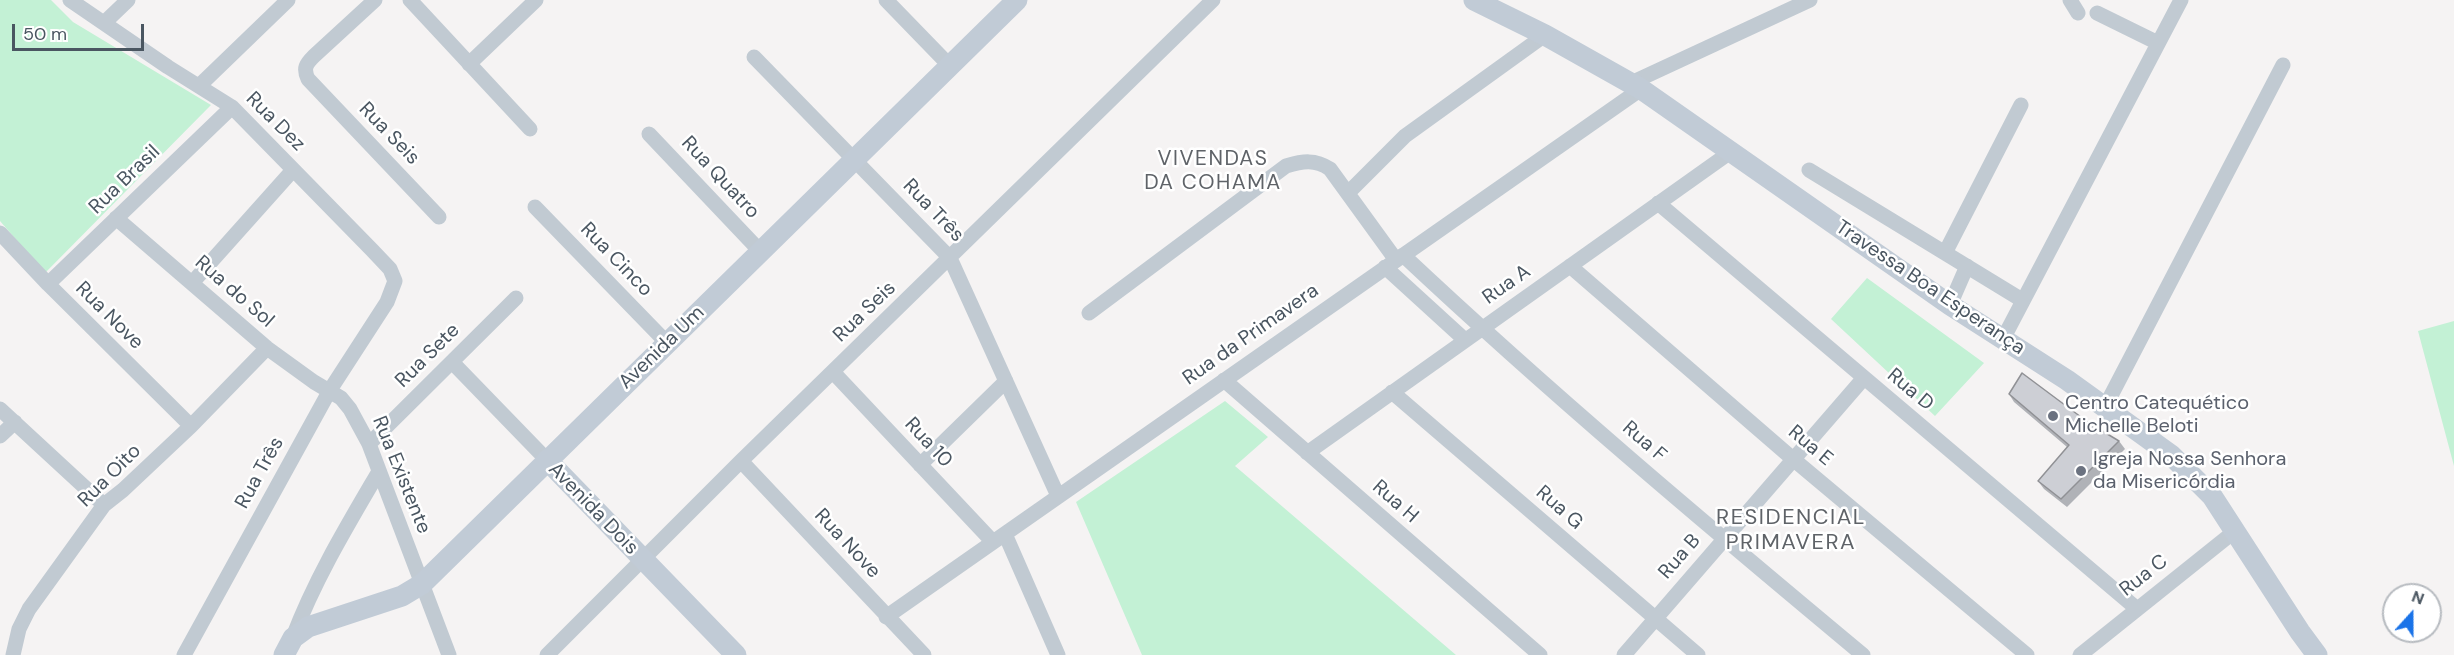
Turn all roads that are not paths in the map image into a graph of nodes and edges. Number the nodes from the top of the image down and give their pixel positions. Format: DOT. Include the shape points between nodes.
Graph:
graph roads {
  1 [pos="70,0"];
  2 [pos="128,0"];
  3 [pos="288,0"];
  4 [pos="375,0"];
  5 [pos="410,0"];
  6 [pos="536,0"];
  7 [pos="886,0"];
  8 [pos="1017,0"];
  9 [pos="1213,0"];
  10 [pos="1474,0"];
  11 [pos="1810,0"];
  12 [pos="2181,0"];
  13 [pos="2097,13"];
  14 [pos="104,23"];
  15 [pos="1545,35"];
  16 [pos="2158,43"];
  17 [pos="754,57"];
  18 [pos="470,64"];
  19 [pos="2283,65"];
  20 [pos="950,66"];
  21 [pos="200,85"];
  22 [pos="1636,86"];
  23 [pos="2021,105"];
  24 [pos="232,106"];
  25 [pos="530,129"];
  26 [pos="650,134"];
  27 [pos="1732,151"];
  28 [pos="854,160"];
  29 [pos="293,170"];
  30 [pos="1809,170"];
  31 [pos="1348,193"];
  32 [pos="1658,203"];
  33 [pos="535,207"];
  34 [pos="439,217"];
  35 [pos="116,218"];
  36 [pos="0,233"];
  37 [pos="760,252"];
  38 [pos="1945,253"];
  39 [pos="950,258"];
  40 [pos="1395,261"];
  41 [pos="1570,266"];
  42 [pos="1967,266"];
  43 [pos="192,283"];
  44 [pos="48,284"];
  45 [pos="516,298"];
  46 [pos="2022,300"];
  47 [pos="1950,305"];
  48 [pos="1089,313"];
  49 [pos="378,315"];
  50 [pos="1481,328"];
  51 [pos="2003,339"];
  52 [pos="1465,340"];
  53 [pos="667,343"];
  54 [pos="267,348"];
  55 [pos="452,362"];
  56 [pos="833,372"];
  57 [pos="1863,379"];
  58 [pos="1224,380"];
  59 [pos="1006,381"];
  60 [pos="330,390"];
  61 [pos="1392,392"];
  62 [pos="2105,406"];
  63 [pos="0,409"];
  64 [pos="15,422"];
  65 [pos="191,426"];
  66 [pos="0,436"];
  67 [pos="369,444"];
  68 [pos="1307,453"];
  69 [pos="1793,459"];
  70 [pos="547,460"];
  71 [pos="741,461"];
  72 [pos="920,465"];
  73 [pos="378,472"];
  74 [pos="1058,496"];
  75 [pos="104,505"];
  76 [pos="2235,531"];
  77 [pos="999,538"];
  78 [pos="1724,538"];
  79 [pos="642,559"];
  80 [pos="422,584"];
  81 [pos="2136,608"];
  82 [pos="886,617"];
  83 [pos="1654,619"];
  84 [pos="288,647"];
  85 [pos="13,655"];
  86 [pos="184,655"];
  87 [pos="449,655"];
  88 [pos="547,655"];
  89 [pos="736,655"];
  90 [pos="924,655"];
  91 [pos="1058,655"];
  92 [pos="1540,655"];
  93 [pos="1624,655"];
  94 [pos="1698,655"];
  95 [pos="1863,655"];
  96 [pos="2027,655"];
  97 [pos="2080,655"];
  98 [pos="2317,655"];
  1 -- 14 [label="street, Rua Dez"];
  2 -- 14 [label="street"];
  3 -- 21 [label="street"];
  4 -- 34 [label="street, Rua Seis" via="306,64 308,79"];
  5 -- 18 [label="street"];
  6 -- 18 [label="street"];
  7 -- 20 [label="street"];
  8 -- 20 [label="street, Avenida Um"];
  9 -- 39 [label="street, Rua Seis"];
  10 -- 15 [label="street, Travessa Boa Esperança"];
  11 -- 22 [label="street, Rua da Primavera"];
  12 -- 16 [label="street"];
  13 -- 16 [label="street"];
  14 -- 21 [label="street, Rua Dez"];
  15 -- 22 [label="street, Travessa Boa Esperança"];
  15 -- 31 [label="street" via="1405,136"];
  16 -- 46 [label="street"];
  17 -- 28 [label="street, Rua Três"];
  18 -- 25 [label="street"];
  19 -- 62 [label="street"];
  20 -- 28 [label="street, Avenida Um"];
  21 -- 24 [label="street, Rua Dez"];
  22 -- 27 [label="street, Travessa Boa Esperança"];
  22 -- 40 [label="street, Rua da Primavera"];
  23 -- 38 [label="street"];
  24 -- 29 [label="street, Rua Dez"];
  24 -- 35 [label="street, Rua Brasil"];
  26 -- 37 [label="street, Rua Quatro"];
  27 -- 32 [label="street, Rua A"];
  27 -- 47 [label="street, Travessa Boa Esperança"];
  28 -- 37 [label="street, Avenida Um"];
  28 -- 39 [label="street, Rua Três"];
  29 -- 43 [label="street"];
  29 -- 49 [label="street, Rua Dez" via="390,269 394,281"];
  30 -- 38 [label="street"];
  31 -- 40 [label="street"];
  31 -- 48 [label="street" via="1323,164 1308,161 1286,166"];
  32 -- 41 [label="street, Rua A"];
  32 -- 57 [label="street, Rua D"];
  33 -- 53 [label="street, Rua Cinco"];
  35 -- 43 [label="street, Rua do Sol"];
  35 -- 44 [label="street, Rua Brasil"];
  36 -- 44 [label="street, Rua Nove"];
  37 -- 53 [label="street, Avenida Um"];
  38 -- 42 [label="street"];
  39 -- 56 [label="street, Rua Seis"];
  39 -- 59 [label="street, Rua Três"];
  40 -- 50 [label="street, Rua F"];
  40 -- 52 [label="street"];
  40 -- 58 [label="street, Rua da Primavera"];
  41 -- 50 [label="street, Rua A"];
  41 -- 69 [label="street, Rua E"];
  42 -- 46 [label="street"];
  42 -- 47 [label="street"];
  43 -- 54 [label="street, Rua do Sol"];
  44 -- 65 [label="street, Rua Nove"];
  45 -- 55 [label="street, Rua Sete"];
  46 -- 51 [label="street"];
  47 -- 51 [label="street, Travessa Boa Esperança"];
  49 -- 60 [label="street, Rua Três"];
  50 -- 52 [label="street, Rua A"];
  50 -- 78 [label="street, Rua F"];
  51 -- 62 [label="street, Travessa Boa Esperança"];
  52 -- 61 [label="street, Rua A"];
  53 -- 70 [label="street, Avenida Um"];
  54 -- 60 [label="street, Rua do Sol"];
  54 -- 65 [label="street, Rua Oito"];
  55 -- 67 [label="street, Rua Sete"];
  55 -- 70 [label="street, Avenida Dois"];
  56 -- 71 [label="street, Rua Seis"];
  56 -- 72 [label="street, Rua 10"];
  57 -- 69 [label="street, Rua B"];
  57 -- 81 [label="street, Rua D"];
  58 -- 68 [label="street, Rua H"];
  58 -- 74 [label="street, Rua da Primavera"];
  59 -- 72 [label="street"];
  59 -- 74 [label="street, Rua Três"];
  60 -- 67 [label="street, Rua Existente" via="350,409"];
  60 -- 86 [label="street, Rua Três"];
  61 -- 68 [label="street, Rua A"];
  61 -- 83 [label="street, Rua G"];
  62 -- 76 [label="street, Travessa Boa Esperança" via="2171,454 2212,496"];
  63 -- 64 [label="street"];
  64 -- 66 [label="street"];
  64 -- 75 [label="street"];
  65 -- 75 [label="street, Rua Oito"];
  67 -- 73 [label="street, Rua Existente"];
  68 -- 92 [label="street, Rua H"];
  69 -- 78 [label="street, Rua B"];
  69 -- 96 [label="street, Rua E"];
  70 -- 79 [label="street, Avenida Dois"];
  70 -- 80 [label="street, Avenida Um"];
  71 -- 79 [label="street, Rua Seis"];
  71 -- 82 [label="street, Rua Nove"];
  72 -- 77 [label="street, Rua 10"];
  73 -- 80 [label="street, Rua Existente"];
  73 -- 84 [label="street" via="327,559"];
  74 -- 77 [label="street, Rua da Primavera"];
  75 -- 85 [label="street, Rua Oito" via="29,609"];
  76 -- 81 [label="street, Rua C"];
  76 -- 98 [label="street, Travessa Boa Esperança"];
  77 -- 82 [label="street, Rua da Primavera"];
  77 -- 91 [label="street, Rua 10"];
  78 -- 83 [label="street, Rua B"];
  78 -- 95 [label="street, Rua F"];
  79 -- 88 [label="street, Rua Seis"];
  79 -- 89 [label="street, Avenida Dois"];
  80 -- 84 [label="street, Avenida Um" via="402,596 308,627"];
  80 -- 87 [label="street, Rua Existente"];
  81 -- 97 [label="street, Rua C"];
  82 -- 90 [label="street, Rua Nove"];
  83 -- 93 [label="street, Rua B"];
  83 -- 94 [label="street, Rua G"];
}
